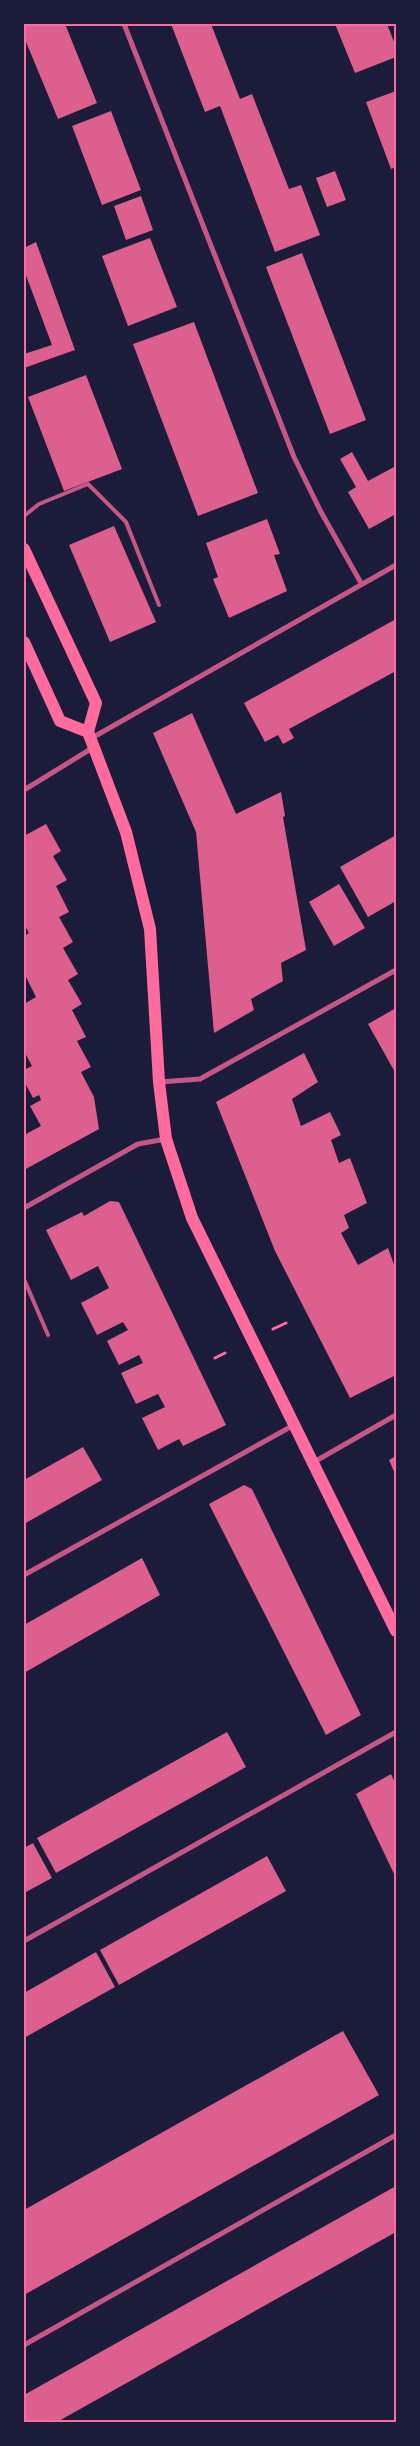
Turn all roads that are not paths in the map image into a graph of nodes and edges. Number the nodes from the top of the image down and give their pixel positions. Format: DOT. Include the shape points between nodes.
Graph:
graph roads {
  1 [pos="124,24"];
  2 [pos="24,516"];
  3 [pos="24,549"];
  4 [pos="396,565"];
  5 [pos="361,584"];
  6 [pos="158,605"];
  7 [pos="24,642"];
  8 [pos="91,739"];
  9 [pos="24,790"];
  10 [pos="396,970"];
  11 [pos="160,1082"];
  12 [pos="166,1139"];
  13 [pos="24,1208"];
  14 [pos="24,1280"];
  15 [pos="48,1335"];
  16 [pos="396,1415"];
  17 [pos="294,1425"];
  18 [pos="313,1462"];
  19 [pos="24,1575"];
  20 [pos="396,1631"];
  21 [pos="396,1732"];
  22 [pos="24,1941"];
  23 [pos="396,2135"];
  24 [pos="24,2345"];
  1 -- 5 [label="street" via="294,457"];
  2 -- 6 [label="lane" via="39,504 88,484 126,522"];
  3 -- 8 [label="main road" via="96,703"];
  4 -- 5 [label="street"];
  5 -- 8 [label="street"];
  7 -- 8 [label="main road" via="60,721"];
  8 -- 9 [label="street"];
  8 -- 11 [label="main road" via="126,832 150,928"];
  10 -- 11 [label="street" via="200,1080"];
  11 -- 12 [label="main road"];
  12 -- 13 [label="street" via="138,1144"];
  12 -- 17 [label="main road" via="192,1218"];
  14 -- 15 [label="lane"];
  16 -- 18 [label="street"];
  17 -- 18 [label="main road"];
  17 -- 19 [label="street"];
  18 -- 20 [label="main road"];
  21 -- 22 [label="street"];
  23 -- 24 [label="street"];
}
